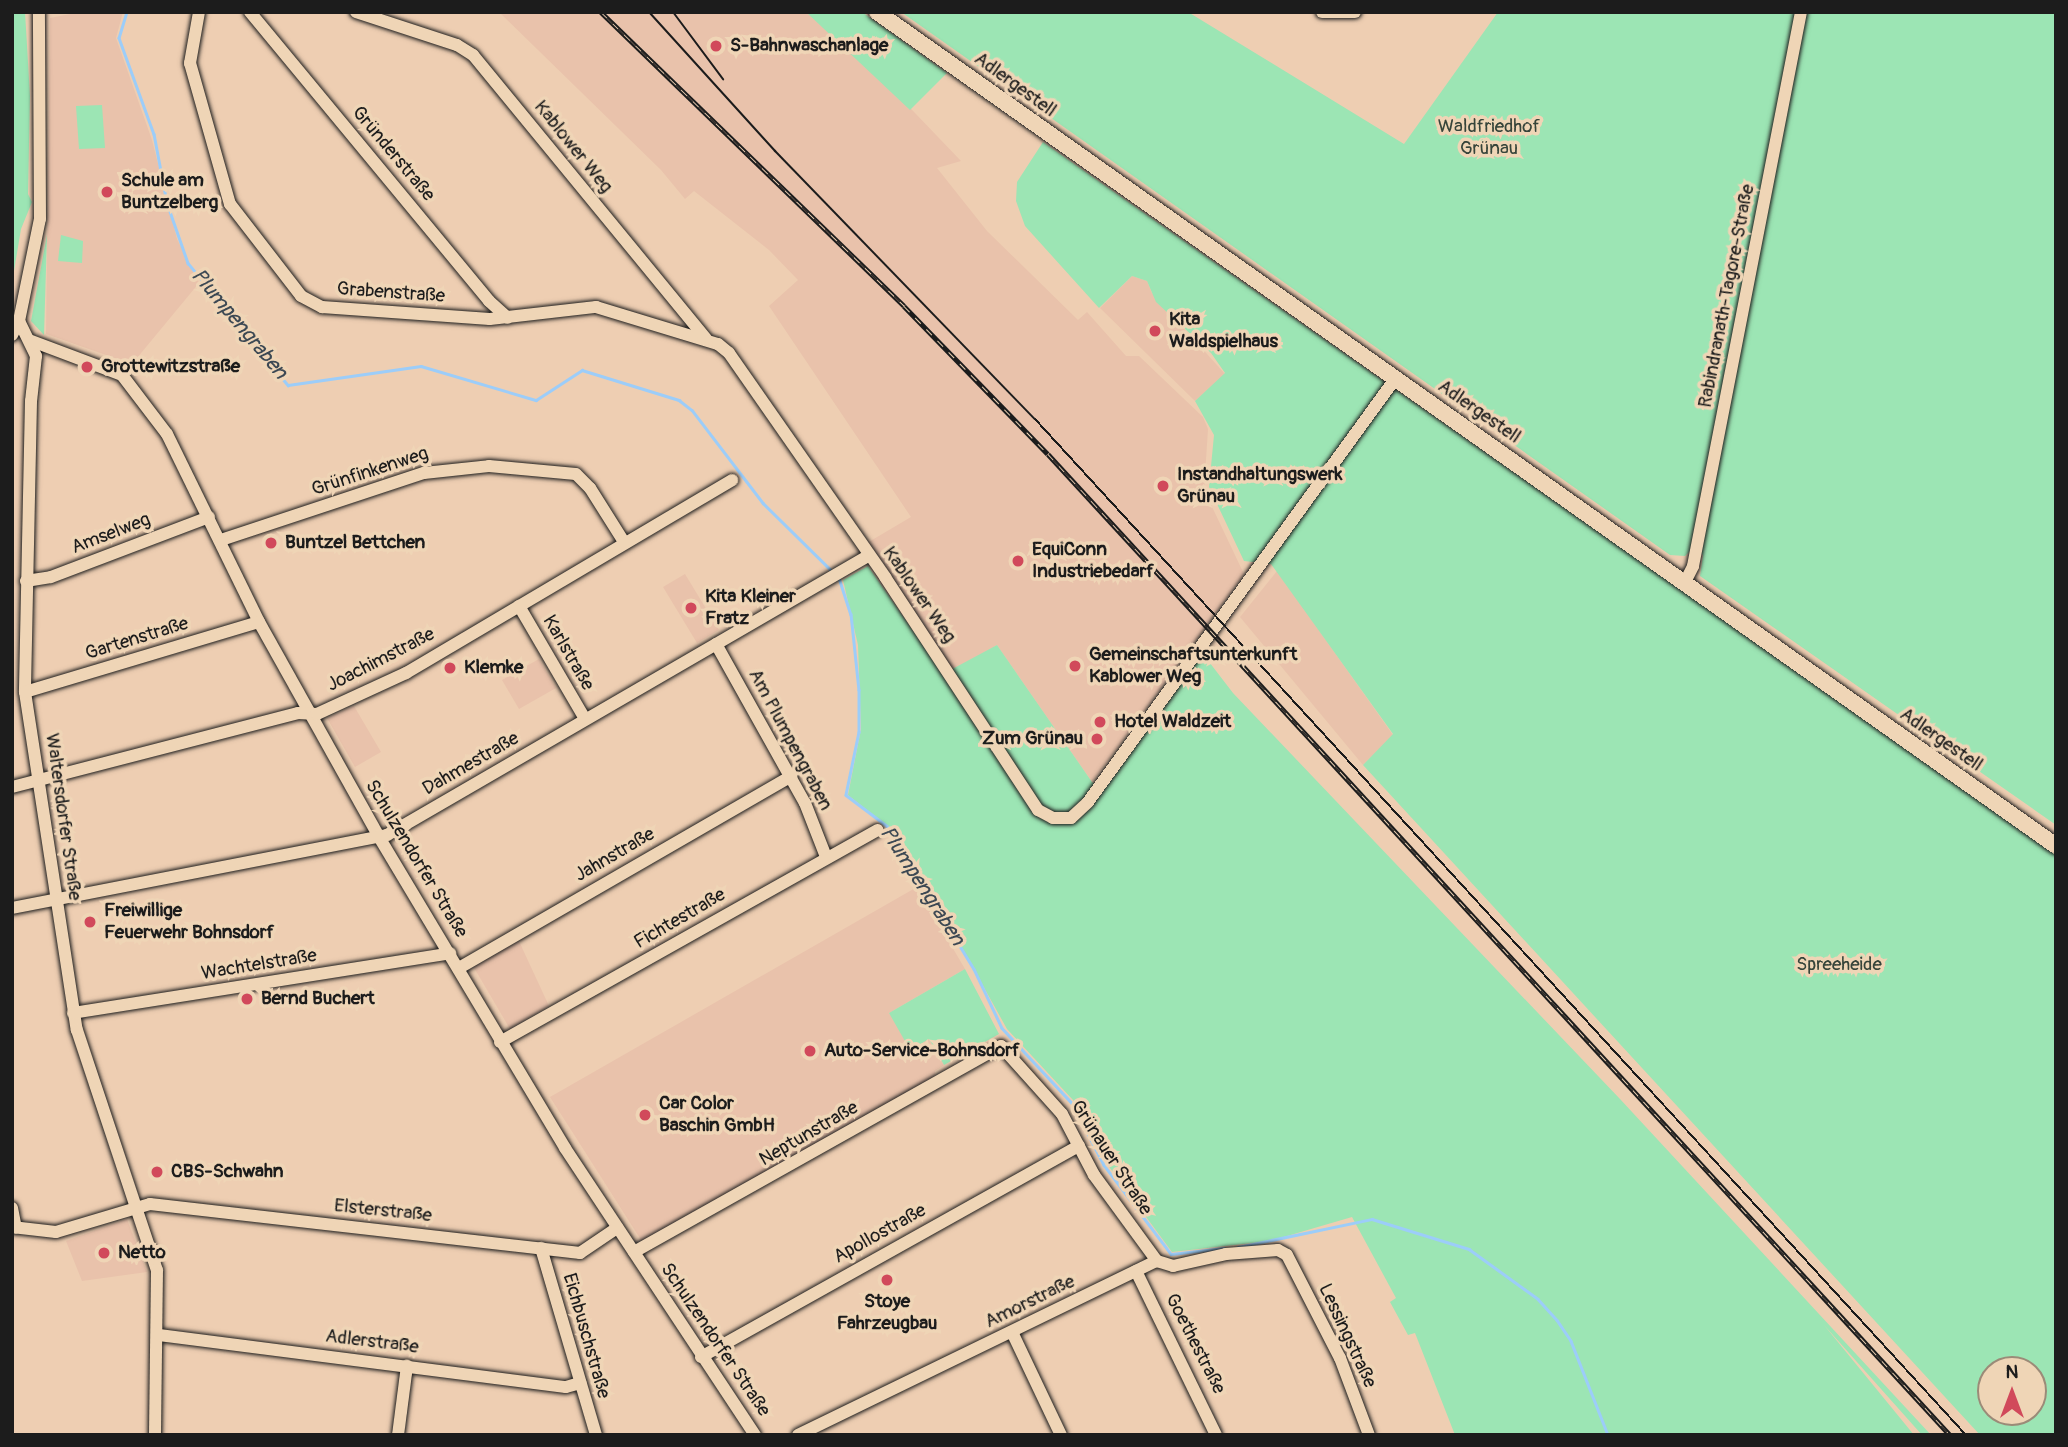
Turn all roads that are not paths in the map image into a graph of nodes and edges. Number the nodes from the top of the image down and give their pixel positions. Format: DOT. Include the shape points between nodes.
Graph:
graph roads {
  1 [pos="39,12"];
  2 [pos="199,12"];
  3 [pos="250,12"];
  4 [pos="356,12"];
  5 [pos="877,12"];
  6 [pos="1322,12"];
  7 [pos="1355,12"];
  8 [pos="1801,12"];
  9 [pos="508,318"];
  10 [pos="19,321"];
  11 [pos="12,335"];
  12 [pos="29,340"];
  13 [pos="706,340"];
  14 [pos="1395,379"];
  15 [pos="732,480"];
  16 [pos="209,517"];
  17 [pos="220,540"];
  18 [pos="624,542"];
  19 [pos="868,556"];
  20 [pos="26,581"];
  21 [pos="1684,584"];
  22 [pos="519,606"];
  23 [pos="260,622"];
  24 [pos="716,644"];
  25 [pos="25,692"];
  26 [pos="309,714"];
  27 [pos="585,719"];
  28 [pos="791,776"];
  29 [pos="39,781"];
  30 [pos="12,787"];
  31 [pos="878,830"];
  32 [pos="379,837"];
  33 [pos="2056,846"];
  34 [pos="827,857"];
  35 [pos="56,900"];
  36 [pos="12,908"];
  37 [pos="450,953"];
  38 [pos="458,968"];
  39 [pos="74,1013"];
  40 [pos="500,1042"];
  41 [pos="1001,1046"];
  42 [pos="1079,1146"];
  43 [pos="138,1206"];
  44 [pos="12,1208"];
  45 [pos="14,1228"];
  46 [pos="617,1228"];
  47 [pos="541,1248"];
  48 [pos="634,1252"];
  49 [pos="1287,1255"];
  50 [pos="1157,1261"];
  51 [pos="1136,1271"];
  52 [pos="1012,1332"];
  53 [pos="159,1335"];
  54 [pos="701,1357"];
  55 [pos="408,1366"];
  56 [pos="580,1383"];
  57 [pos="155,1435"];
  58 [pos="398,1435"];
  59 [pos="596,1435"];
  60 [pos="755,1435"];
  61 [pos="798,1435"];
  62 [pos="1061,1435"];
  63 [pos="1216,1435"];
  64 [pos="1369,1435"];
  1 -- 10 [label="street" via="40,210"];
  2 -- 9 [label="street, Grabenstraße" via="190,63 230,204 301,296 314,306"];
  3 -- 9 [label="street, Gründerstraße" via="489,301"];
  4 -- 13 [label="street, Kablower Weg" via="457,45 473,55"];
  5 -- 14 [label="main road, Adlergestell"];
  6 -- 7 [label="street"];
  8 -- 21 [label="street, Rabindranath-Tagore-Straße" via="1693,566"];
  9 -- 13 [label="street, Grabenstraße" via="596,307"];
  10 -- 11 [label="street"];
  10 -- 12 [label="street, Waltersdorfer Straße"];
  12 -- 16 [label="street, Schulzendorfer Straße" via="109,368 127,379 167,434"];
  12 -- 20 [label="street, Waltersdorfer Straße" via="36,356"];
  13 -- 19 [label="street, Kablower Weg" via="729,353"];
  14 -- 19 [label="street, Kablower Weg" via="1088,802 1071,818 1053,818 1038,810"];
  14 -- 21 [label="main road, Adlergestell"];
  15 -- 18 [label="street, Joachimstraße"];
  16 -- 17 [label="street, Schulzendorfer Straße"];
  16 -- 20 [label="street, Amselweg" via="51,577"];
  17 -- 18 [label="street, Grünfinkenweg" via="424,473 489,466 576,474"];
  17 -- 23 [label="street, Schulzendorfer Straße"];
  18 -- 22 [label="street, Joachimstraße"];
  19 -- 24 [label="street, Dahmestraße"];
  20 -- 25 [label="street, Waltersdorfer Straße"];
  21 -- 33 [label="main road, Adlergestell"];
  22 -- 26 [label="street, Joachimstraße" via="406,673"];
  22 -- 27 [label="street, Karlstraße"];
  23 -- 25 [label="street, Gartenstraße"];
  23 -- 26 [label="street, Schulzendorfer Straße"];
  24 -- 27 [label="street, Dahmestraße"];
  24 -- 28 [label="street, Am Plumpengraben"];
  25 -- 29 [label="street, Waltersdorfer Straße"];
  26 -- 29 [label="street, Joachimstraße"];
  26 -- 32 [label="street, Schulzendorfer Straße"];
  27 -- 32 [label="street, Dahmestraße"];
  28 -- 34 [label="street, Am Plumpengraben"];
  28 -- 38 [label="street, Jahnstraße"];
  29 -- 30 [label="street, Joachimstraße"];
  29 -- 35 [label="street, Waltersdorfer Straße"];
  31 -- 34 [label="street, Fichtestraße"];
  32 -- 35 [label="street, Dahmestraße"];
  32 -- 37 [label="street, Schulzendorfer Straße"];
  34 -- 40 [label="street, Fichtestraße"];
  35 -- 36 [label="street, Dahmestraße"];
  35 -- 39 [label="street, Waltersdorfer Straße"];
  37 -- 38 [label="street, Schulzendorfer Straße"];
  37 -- 39 [label="street, Wachtelstraße"];
  38 -- 40 [label="street, Schulzendorfer Straße"];
  39 -- 43 [label="street, Waltersdorfer Straße"];
  40 -- 46 [label="street, Schulzendorfer Straße"];
  41 -- 42 [label="street, Grünauer Straße" via="1062,1114"];
  41 -- 48 [label="street, Neptunstraße"];
  42 -- 50 [label="street, Grünauer Straße" via="1094,1175"];
  42 -- 54 [label="street, Apollostraße"];
  43 -- 45 [label="street" via="56,1233"];
  43 -- 47 [label="street, Elsterstraße"];
  43 -- 53 [label="street, Waltersdorfer Straße" via="157,1270"];
  44 -- 45 [label="street"];
  46 -- 47 [label="street, Elsterstraße" via="580,1252"];
  46 -- 48 [label="street, Schulzendorfer Straße"];
  47 -- 56 [label="street, Eichbuschstraße"];
  48 -- 54 [label="street, Schulzendorfer Straße"];
  49 -- 50 [label="street, Amorstraße" via="1278,1250 1173,1266"];
  49 -- 64 [label="street, Lessingstraße" via="1339,1358"];
  50 -- 51 [label="street, Amorstraße"];
  51 -- 52 [label="street, Amorstraße"];
  51 -- 63 [label="street, Goethestraße"];
  52 -- 61 [label="street, Amorstraße"];
  52 -- 62 [label="street"];
  53 -- 55 [label="street, Adlerstraße"];
  53 -- 57 [label="street, Waltersdorfer Straße"];
  54 -- 60 [label="street, Schulzendorfer Straße"];
  55 -- 56 [label="street, Adlerstraße" via="566,1387"];
  55 -- 58 [label="street"];
  56 -- 59 [label="street, Eichbuschstraße"];
}
